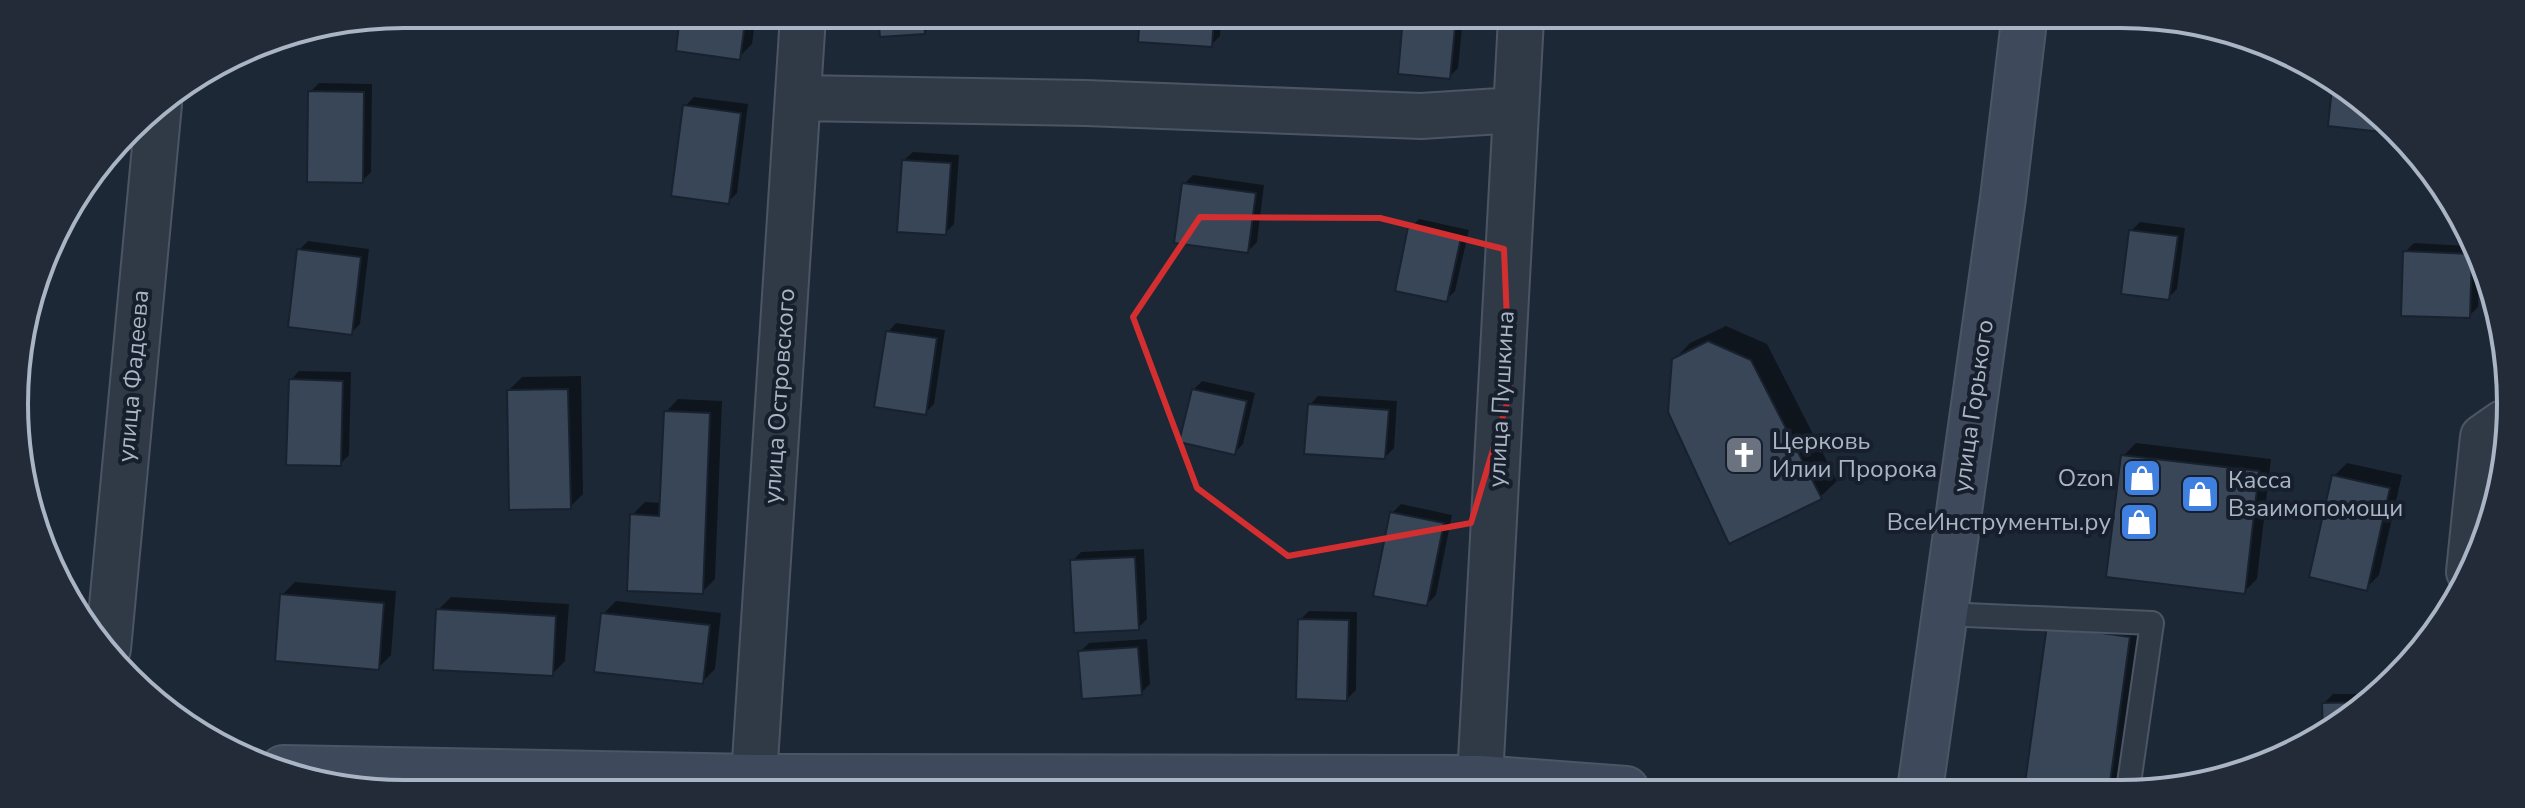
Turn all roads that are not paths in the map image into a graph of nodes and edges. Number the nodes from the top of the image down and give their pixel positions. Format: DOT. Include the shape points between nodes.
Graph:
graph roads {
  1 [pos="802,28"];
  2 [pos="1521,28"];
  3 [pos="2023,28"];
  4 [pos="798,98"];
  5 [pos="1516,110"];
  6 [pos="158,120"];
  7 [pos="2496,428"];
  8 [pos="2473,536"];
  9 [pos="1944,614"];
  10 [pos="109,637"];
  11 [pos="313,769"];
  12 [pos="754,777"];
  13 [pos="1065,780"];
  14 [pos="1480,780"];
  15 [pos="1921,780"];
  16 [pos="2129,780"];
  1 -- 4 [label="street, улица Островского"];
  2 -- 5 [label="street, улица Пушкина"];
  3 -- 9 [label="main road, улица Горького"];
  4 -- 5 [label="street" via="1421,116"];
  4 -- 12 [label="street, улица Островского"];
  5 -- 14 [label="street, улица Пушкина"];
  6 -- 10 [label="street, улица Фадеева"];
  7 -- 8 [label="street" via="2483,437"];
  9 -- 15 [label="main road, улица Горького"];
  9 -- 16 [label="lane" via="2152,623"];
  11 -- 12 [label="main road"];
  12 -- 13 [label="main road"];
}
